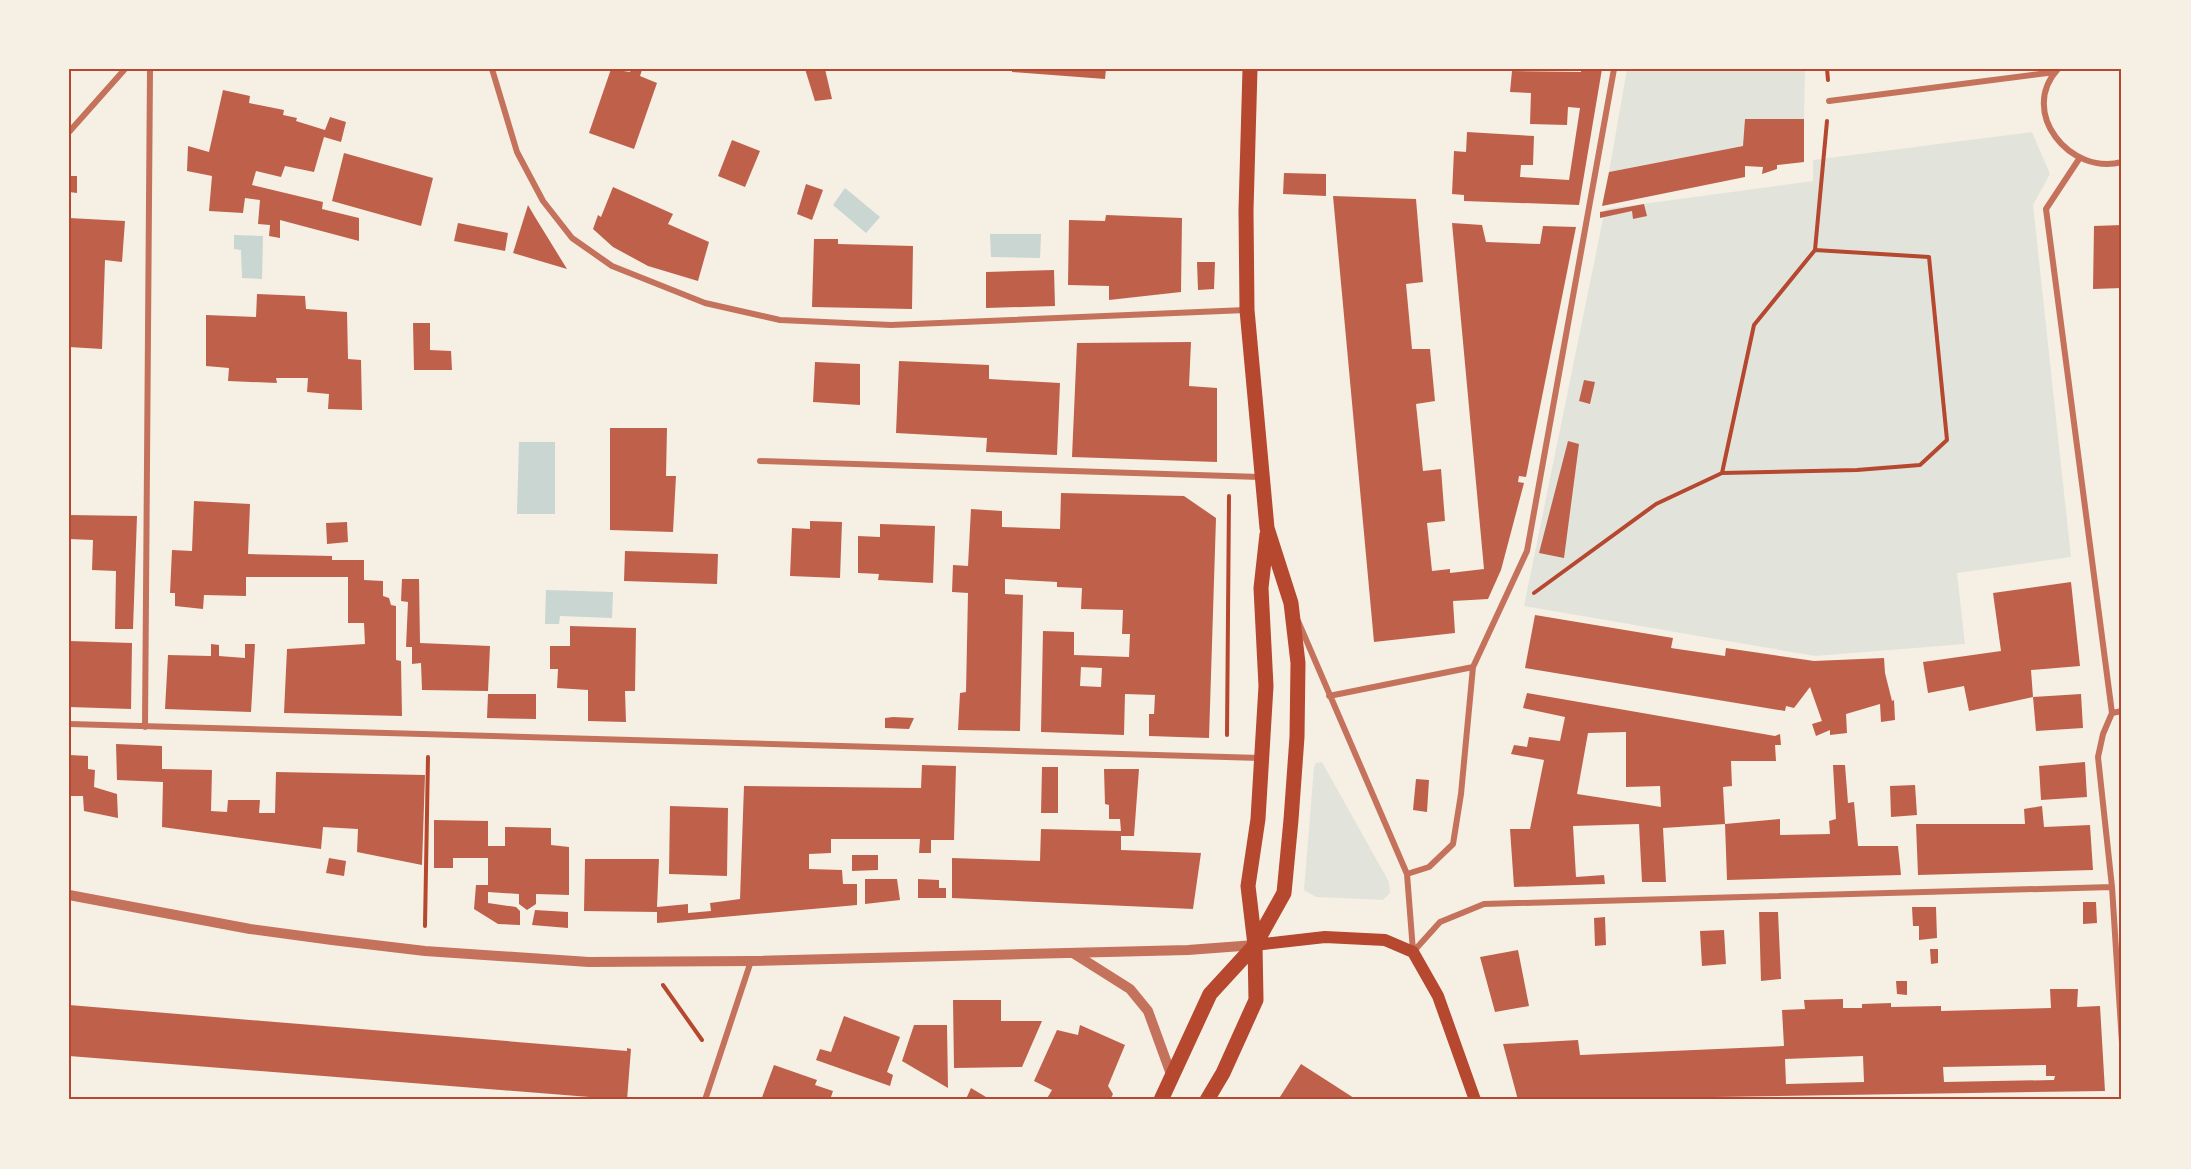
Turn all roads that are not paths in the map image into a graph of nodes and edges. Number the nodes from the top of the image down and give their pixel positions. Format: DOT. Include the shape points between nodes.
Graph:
graph roads {
  1 [pos="125,69"];
  2 [pos="150,69"];
  3 [pos="492,69"];
  4 [pos="1250,69"];
  5 [pos="1614,69"];
  6 [pos="2056,71"];
  7 [pos="1829,101"];
  8 [pos="69,132"];
  9 [pos="2079,159"];
  10 [pos="2122,162"];
  11 [pos="1247,310"];
  12 [pos="760,461"];
  13 [pos="1262,477"];
  14 [pos="1267,528"];
  15 [pos="1291,603"];
  16 [pos="1473,667"];
  17 [pos="1329,696"];
  18 [pos="2122,711"];
  19 [pos="2112,713"];
  20 [pos="69,724"];
  21 [pos="145,727"];
  22 [pos="1261,758"];
  23 [pos="1407,874"];
  24 [pos="2112,887"];
  25 [pos="69,895"];
  26 [pos="1255,945"];
  27 [pos="1413,952"];
  28 [pos="1073,953"];
  29 [pos="751,961"];
  30 [pos="2122,1043"];
  31 [pos="1172,1077"];
  32 [pos="705,1100"];
  33 [pos="1161,1100"];
  34 [pos="1206,1100"];
  35 [pos="1475,1100"];
  1 -- 8 [label="street"];
  2 -- 21 [label="street"];
  3 -- 11 [label="street" via="517,152 543,201 572,238 612,266 705,303 780,320 891,325"];
  4 -- 11 [label="main road"];
  5 -- 16 [label="street" via="1527,550"];
  6 -- 7 [label="street"];
  6 -- 9 [label="street" via="2047,91 2045,112 2051,131"];
  9 -- 10 [label="street" via="2099,165"];
  9 -- 19 [label="street" via="2046,209"];
  11 -- 13 [label="main road"];
  12 -- 13 [label="street"];
  13 -- 14 [label="main road"];
  14 -- 15 [label="main road"];
  14 -- 22 [label="main road" via="1261,588 1266,686"];
  15 -- 17 [label="street"];
  15 -- 26 [label="main road" via="1298,663 1297,737 1284,893"];
  16 -- 17 [label="street"];
  16 -- 23 [label="street" via="1453,844 1429,867"];
  17 -- 23 [label="street"];
  18 -- 19 [label="street"];
  19 -- 24 [label="street" via="2098,757"];
  20 -- 21 [label="street"];
  21 -- 22 [label="street"];
  22 -- 26 [label="main road" via="1258,819 1248,886"];
  23 -- 27 [label="street"];
  24 -- 27 [label="street" via="1484,904 1440,922"];
  24 -- 30 [label="street"];
  25 -- 29 [label="street" via="250,929 425,951 638,963"];
  26 -- 27 [label="main road" via="1325,937 1385,940"];
  26 -- 28 [label="street"];
  26 -- 31 [label="main road" via="1210,994"];
  26 -- 34 [label="main road" via="1256,1000 1223,1073"];
  27 -- 35 [label="main road" via="1438,996"];
  28 -- 29 [label="street"];
  28 -- 31 [label="street" via="1130,989 1148,1011"];
  29 -- 32 [label="street"];
  31 -- 33 [label="main road"];
}
